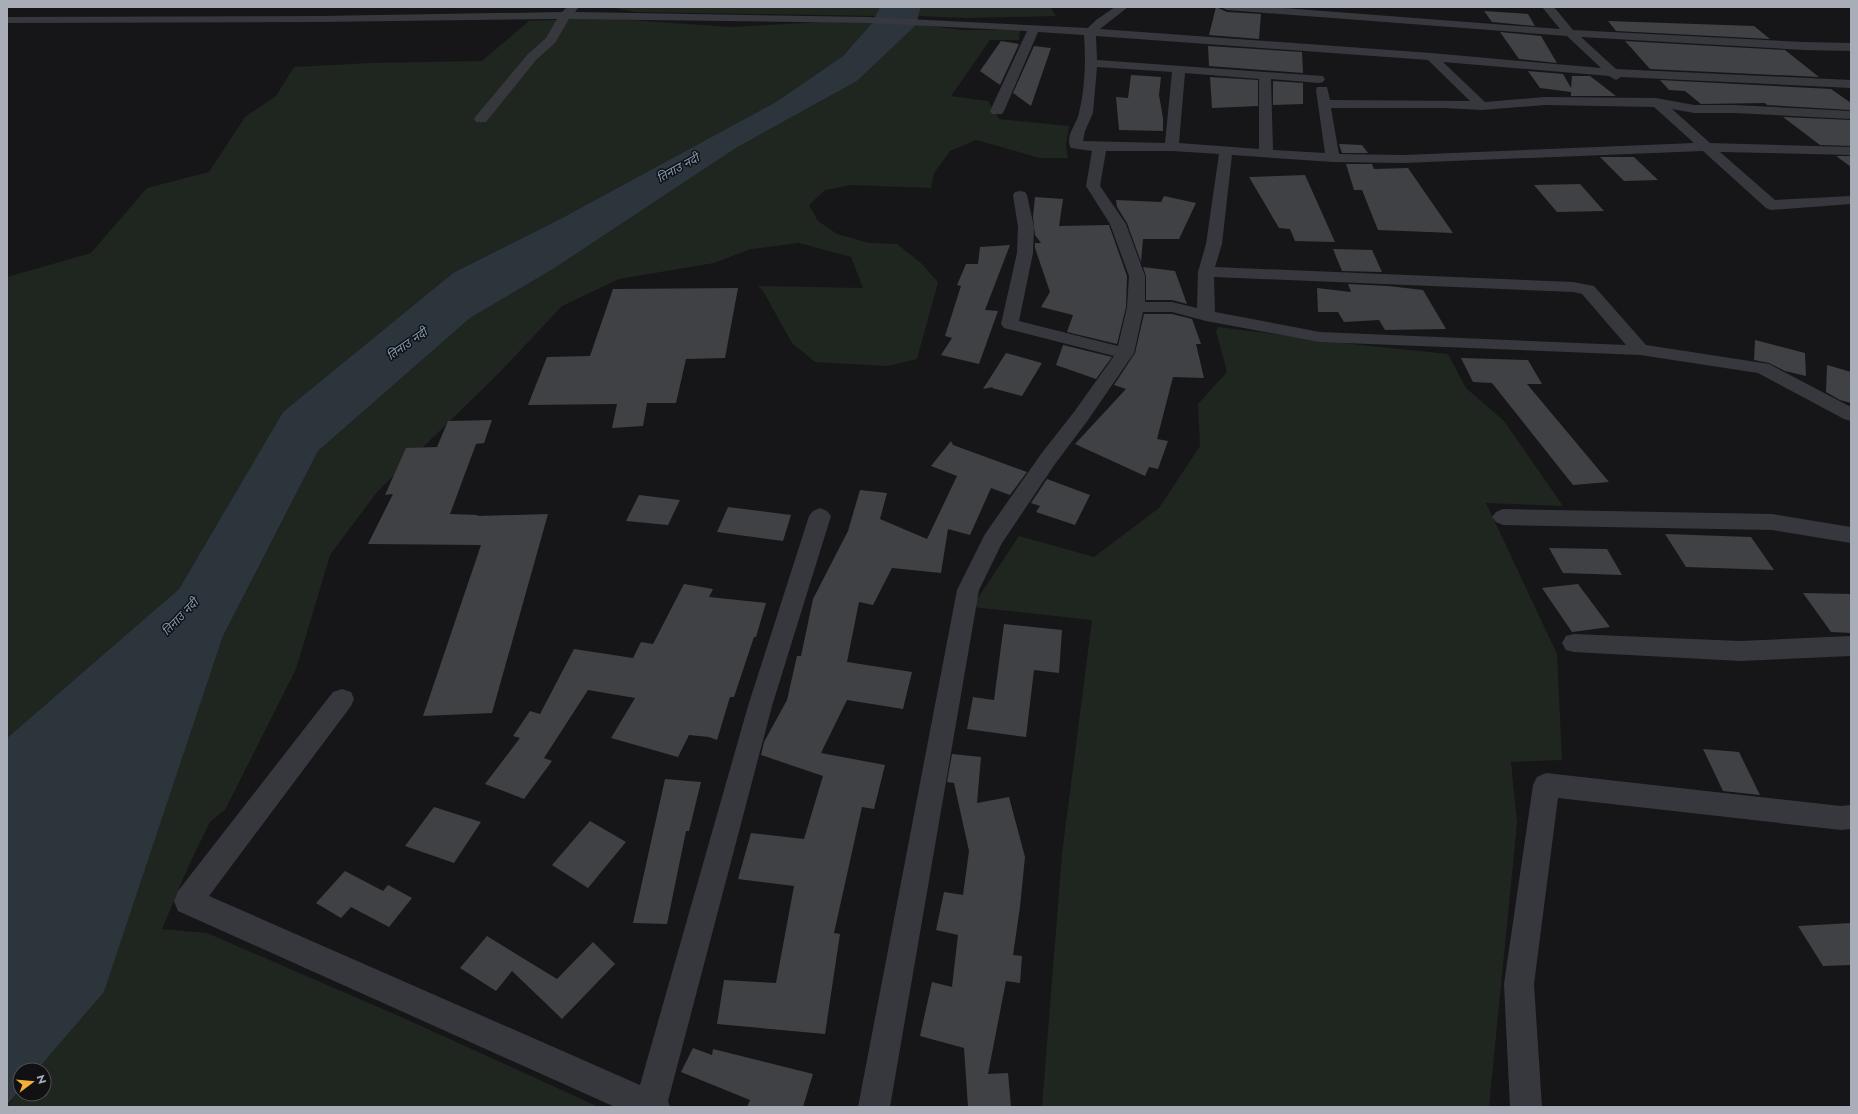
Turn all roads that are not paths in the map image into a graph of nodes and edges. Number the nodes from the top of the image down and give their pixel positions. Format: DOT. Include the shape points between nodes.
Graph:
graph roads {
  1 [pos="1122,7"];
  2 [pos="1227,7"];
  3 [pos="1548,7"];
  4 [pos="569,11"];
  5 [pos="7,20"];
  6 [pos="1034,28"];
  7 [pos="1090,32"];
  8 [pos="1570,33"];
  9 [pos="1851,47"];
  10 [pos="1431,57"];
  11 [pos="1092,63"];
  12 [pos="1179,69"];
  13 [pos="1612,73"];
  14 [pos="1265,76"];
  15 [pos="1851,84"];
  16 [pos="1658,103"];
  17 [pos="1325,104"];
  18 [pos="1482,106"];
  19 [pos="997,111"];
  20 [pos="1851,115"];
  21 [pos="481,119"];
  22 [pos="1100,147"];
  23 [pos="1172,147"];
  24 [pos="1707,147"];
  25 [pos="1226,151"];
  26 [pos="1851,151"];
  27 [pos="1266,153"];
  28 [pos="1333,158"];
  29 [pos="1020,195"];
  30 [pos="1851,200"];
  31 [pos="1206,272"];
  32 [pos="1136,307"];
  33 [pos="1206,316"];
  34 [pos="1640,350"];
  35 [pos="1125,353"];
  36 [pos="1851,415"];
  37 [pos="820,516"];
  38 [pos="1503,517"];
  39 [pos="1851,534"];
  40 [pos="1574,643"];
  41 [pos="1851,646"];
  42 [pos="342,699"];
  43 [pos="1851,817"];
  44 [pos="651,1107"];
  45 [pos="874,1107"];
  46 [pos="1526,1107"];
  1 -- 7 [label="street"];
  2 -- 8 [label="street"];
  3 -- 8 [label="street"];
  4 -- 5 [label="street" via="320,19"];
  4 -- 6 [label="street"];
  4 -- 21 [label="street" via="551,40 532,57"];
  6 -- 7 [label="street"];
  6 -- 19 [label="street"];
  7 -- 10 [label="street"];
  7 -- 11 [label="street"];
  8 -- 9 [label="street"];
  8 -- 13 [label="street"];
  10 -- 13 [label="street"];
  10 -- 18 [label="street"];
  11 -- 12 [label="street"];
  11 -- 22 [label="street" via="1086,114 1076,135 1076,145"];
  12 -- 14 [label="street"];
  12 -- 23 [label="street"];
  13 -- 15 [label="street"];
  13 -- 16 [label="street" via="1629,89"];
  14 -- 17 [label="street" via="1317,73"];
  14 -- 27 [label="street"];
  16 -- 18 [label="street" via="1545,101"];
  16 -- 20 [label="street" via="1694,109"];
  16 -- 24 [label="street"];
  17 -- 18 [label="street"];
  17 -- 28 [label="street"];
  22 -- 23 [label="street"];
  22 -- 32 [label="street" via="1093,186 1118,224 1137,276"];
  23 -- 25 [label="street"];
  24 -- 26 [label="street"];
  24 -- 28 [label="street" via="1404,159"];
  24 -- 30 [label="street" via="1770,205"];
  25 -- 27 [label="street"];
  25 -- 31 [label="street" via="1214,244"];
  27 -- 28 [label="street"];
  29 -- 35 [label="street" via="1026,227 1025,253 1010,324"];
  31 -- 33 [label="street"];
  31 -- 34 [label="street" via="1588,290"];
  32 -- 33 [label="street" via="1172,307"];
  32 -- 35 [label="street"];
  33 -- 34 [label="street" via="1320,337"];
  34 -- 36 [label="street" via="1763,368"];
  35 -- 45 [label="street" via="993,540 968,590"];
  37 -- 44 [label="street" via="760,706"];
  38 -- 39 [label="street" via="1772,522"];
  40 -- 41 [label="street" via="1740,651"];
  42 -- 44 [label="street" via="188,901"];
  43 -- 46 [label="street" via="1841,818 1546,784 1519,984"];
}
